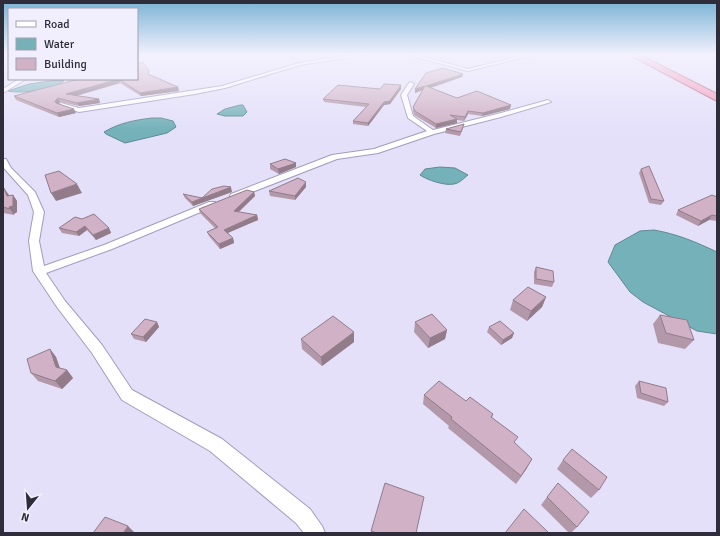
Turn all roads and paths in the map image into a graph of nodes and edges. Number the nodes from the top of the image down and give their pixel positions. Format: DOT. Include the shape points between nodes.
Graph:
graph roads {
  1 [pos="21,80"];
  2 [pos="246,80"];
  3 [pos="682,80"];
  4 [pos="411,84"];
  5 [pos="3,91"];
  6 [pos="717,98"];
  7 [pos="548,102"];
  8 [pos="61,105"];
  9 [pos="432,132"];
  10 [pos="3,161"];
  11 [pos="39,271"];
  12 [pos="315,533"];
  1 -- 5 [label="street"];
  2 -- 8 [label="street" via="223,87 79,110"];
  3 -- 6 [label="highway"];
  4 -- 9 [label="street" via="404,95 410,117"];
  7 -- 9 [label="street"];
  9 -- 11 [label="street" via="375,151 335,157 108,247"];
  10 -- 11 [label="street" via="32,194 39,212 34,241"];
  11 -- 12 [label="street" via="127,395 216,445 303,516"];
}
